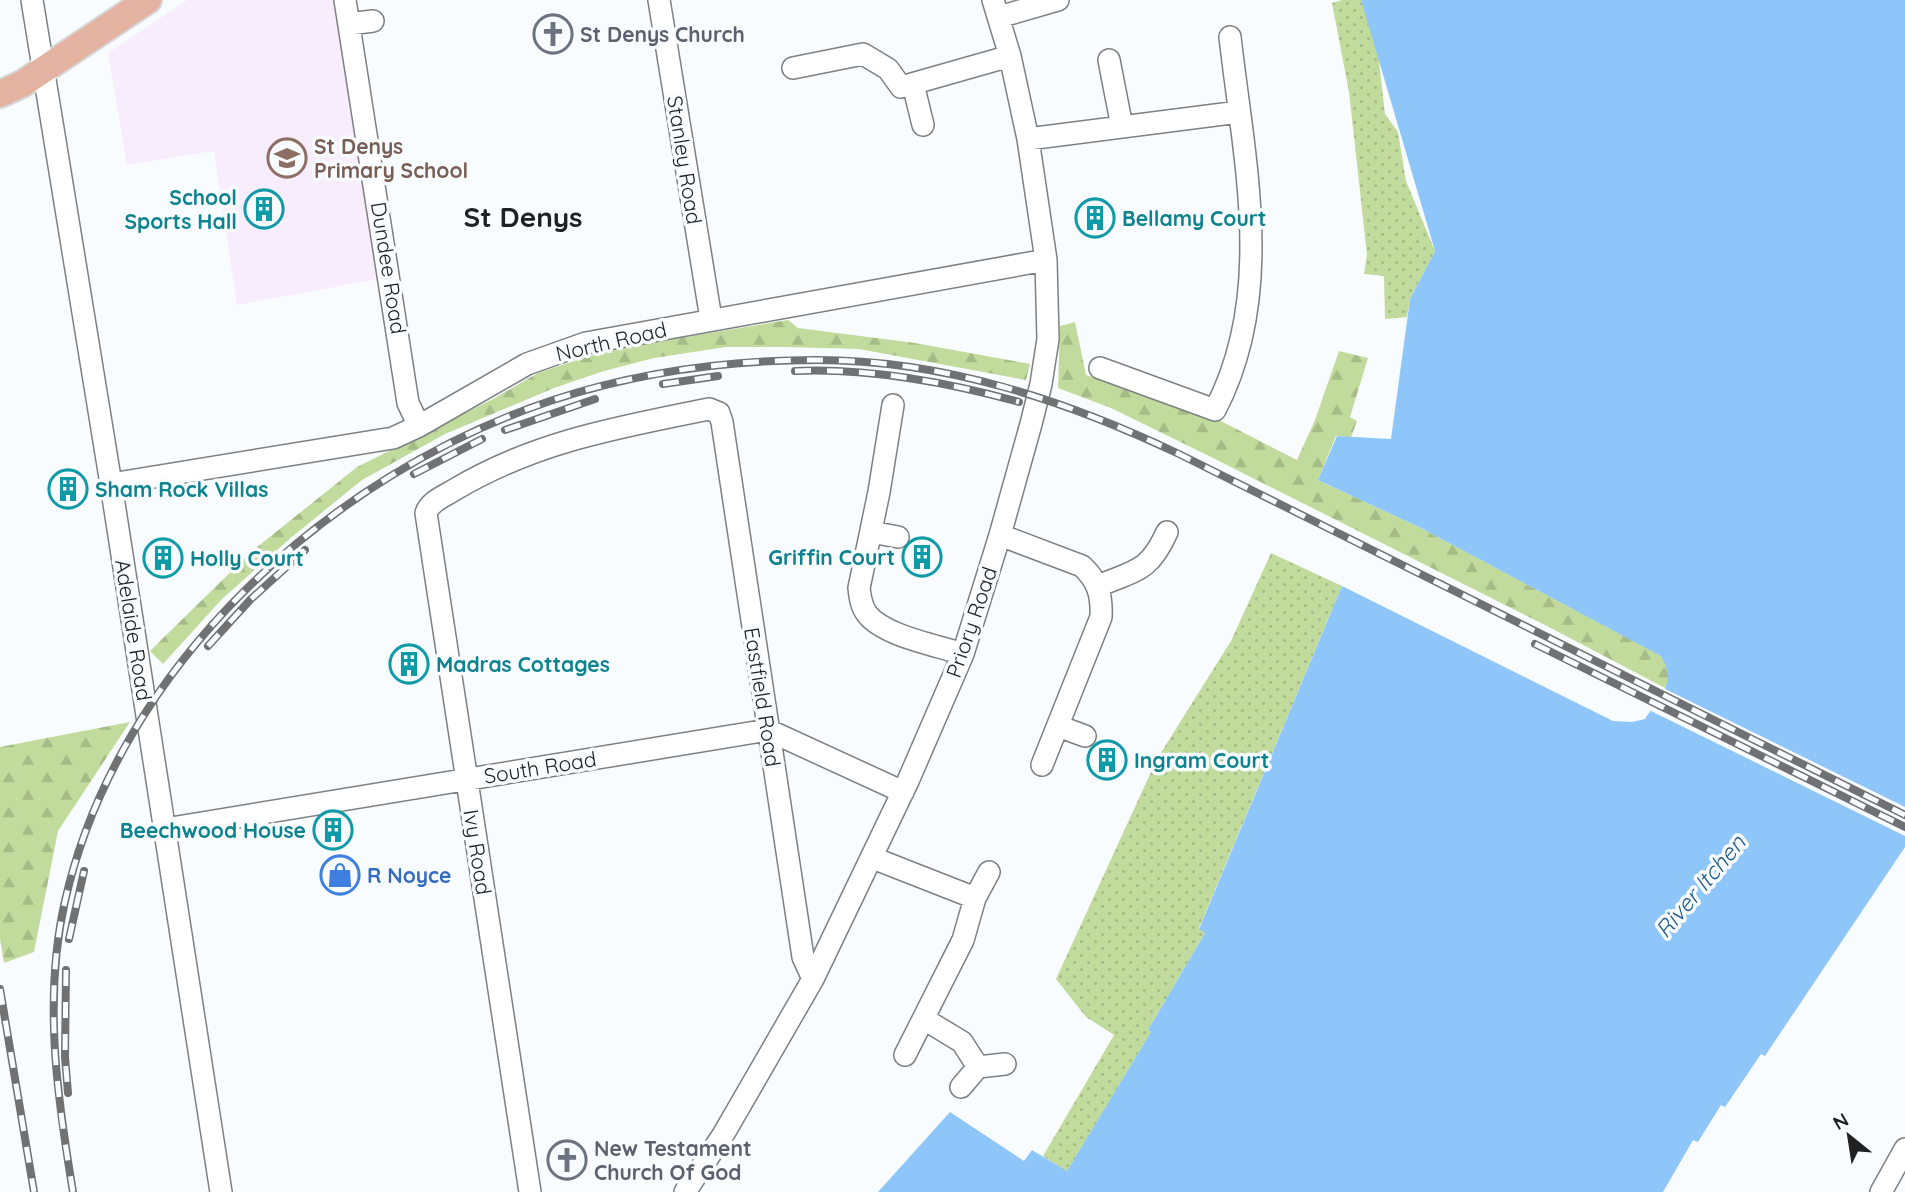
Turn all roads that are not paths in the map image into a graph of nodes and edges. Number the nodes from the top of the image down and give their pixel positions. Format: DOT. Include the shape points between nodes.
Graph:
graph roads {
  1 [pos="32,0"];
  2 [pos="148,0"];
  3 [pos="345,0"];
  4 [pos="659,0"];
  5 [pos="1058,0"];
  6 [pos="996,8"];
  7 [pos="373,21"];
  8 [pos="349,24"];
  9 [pos="1230,37"];
  10 [pos="1010,56"];
  11 [pos="1109,60"];
  12 [pos="793,68"];
  13 [pos="22,82"];
  14 [pos="913,84"];
  15 [pos="1239,112"];
  16 [pos="0,115"];
  17 [pos="923,125"];
  18 [pos="1122,127"];
  19 [pos="1028,139"];
  20 [pos="1046,260"];
  21 [pos="711,319"];
  22 [pos="1100,368"];
  23 [pos="893,405"];
  24 [pos="719,413"];
  25 [pos="419,426"];
  26 [pos="111,484"];
  27 [pos="871,532"];
  28 [pos="1167,532"];
  29 [pos="1000,535"];
  30 [pos="898,537"];
  31 [pos="1098,586"];
  32 [pos="962,654"];
  33 [pos="1058,726"];
  34 [pos="768,730"];
  35 [pos="1085,736"];
  36 [pos="1042,765"];
  37 [pos="467,779"];
  38 [pos="903,792"];
  39 [pos="165,829"];
  40 [pos="873,858"];
  41 [pos="989,872"];
  42 [pos="975,898"];
  43 [pos="813,979"];
  44 [pos="924,1019"];
  45 [pos="905,1055"];
  46 [pos="1005,1064"];
  47 [pos="978,1067"];
  48 [pos="961,1087"];
  49 [pos="1905,1149"];
  50 [pos="220,1192"];
  51 [pos="530,1192"];
  52 [pos="685,1192"];
  53 [pos="1881,1192"];
  1 -- 13 [label="street, Adelaide Road"];
  2 -- 13 [label="main road"];
  3 -- 8 [label="street, Dundee Road"];
  4 -- 21 [label="street, Stanley Road"];
  5 -- 6 [label="street"];
  6 -- 10 [label="street, Priory Road"];
  7 -- 8 [label="street"];
  8 -- 25 [label="street, Dundee Road" via="408,403"];
  9 -- 15 [label="street"];
  10 -- 14 [label="street"];
  10 -- 19 [label="street, Priory Road"];
  11 -- 18 [label="street"];
  12 -- 14 [label="street" via="863,54 888,69 901,87"];
  13 -- 16 [label="main road"];
  13 -- 26 [label="street, Adelaide Road"];
  14 -- 17 [label="street"];
  15 -- 18 [label="street"];
  15 -- 22 [label="street" via="1252,220 1251,292 1239,352 1215,410"];
  18 -- 19 [label="street"];
  19 -- 20 [label="street, Priory Road"];
  20 -- 21 [label="street, North Road"];
  20 -- 29 [label="street, Priory Road" via="1046,360"];
  21 -- 25 [label="street, North Road" via="586,343 527,363"];
  23 -- 27 [label="street"];
  24 -- 34 [label="street, Eastfield Road"];
  24 -- 37 [label="street, Ivy Road" via="709,410 567,440 518,458 431,504 426,513"];
  25 -- 26 [label="street, North Road" via="393,439"];
  26 -- 39 [label="street, Adelaide Road"];
  27 -- 30 [label="street"];
  27 -- 32 [label="street" via="859,587 866,612 888,630"];
  28 -- 31 [label="street" via="1159,550 1143,567"];
  29 -- 31 [label="street" via="1082,566"];
  29 -- 32 [label="street, Priory Road"];
  31 -- 33 [label="street" via="1101,617"];
  32 -- 38 [label="street, Priory Road"];
  33 -- 35 [label="street"];
  33 -- 36 [label="street"];
  34 -- 37 [label="street, South Road"];
  34 -- 38 [label="street"];
  34 -- 43 [label="street, Eastfield Road" via="803,957"];
  37 -- 39 [label="street, South Road"];
  37 -- 51 [label="street, Ivy Road"];
  38 -- 40 [label="street, Priory Road"];
  39 -- 50 [label="street, Adelaide Road"];
  40 -- 42 [label="street"];
  40 -- 43 [label="street, Priory Road"];
  41 -- 42 [label="street"];
  42 -- 44 [label="street" via="963,940"];
  43 -- 52 [label="street, Priory Road"];
  44 -- 45 [label="street"];
  44 -- 47 [label="street" via="962,1042"];
  46 -- 47 [label="street"];
  47 -- 48 [label="street"];
  49 -- 53 [label="street"];
}
